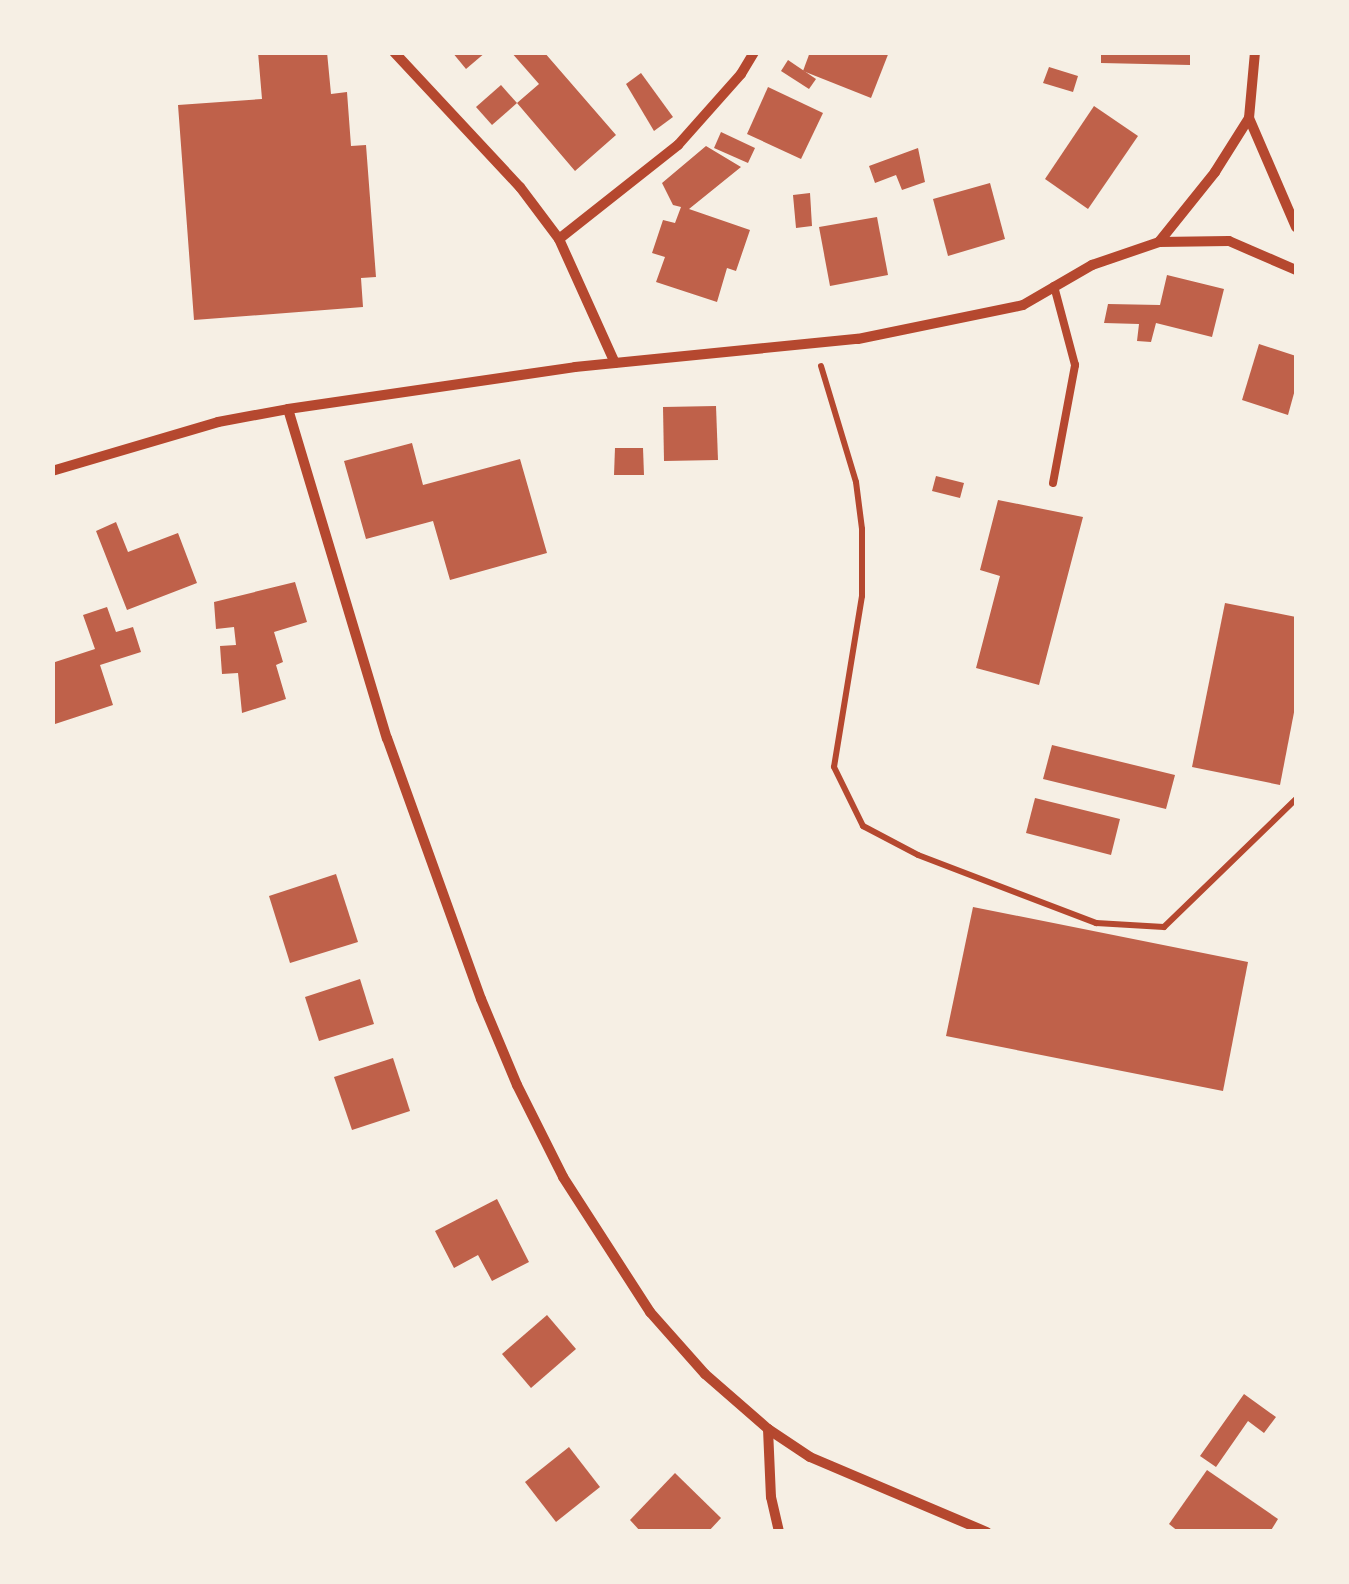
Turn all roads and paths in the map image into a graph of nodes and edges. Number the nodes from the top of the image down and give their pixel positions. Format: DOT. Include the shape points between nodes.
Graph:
graph roads {
  1 [pos="394,52"];
  2 [pos="754,52"];
  3 [pos="1255,52"];
  4 [pos="1249,118"];
  5 [pos="1296,227"];
  6 [pos="559,239"];
  7 [pos="1159,242"];
  8 [pos="1296,270"];
  9 [pos="1054,286"];
  10 [pos="816,346"];
  11 [pos="615,362"];
  12 [pos="288,409"];
  13 [pos="52,471"];
  14 [pos="1054,483"];
  15 [pos="1296,798"];
  16 [pos="768,1429"];
  17 [pos="779,1532"];
  18 [pos="987,1532"];
  1 -- 6 [label="street" via="520,187"];
  2 -- 6 [label="street" via="678,145"];
  3 -- 4 [label="street"];
  4 -- 5 [label="street"];
  4 -- 7 [label="street"];
  6 -- 11 [label="street"];
  7 -- 8 [label="street" via="1229,242"];
  7 -- 9 [label="street"];
  9 -- 10 [label="street" via="1023,305"];
  9 -- 14 [label="lane" via="1075,366"];
  10 -- 11 [label="street"];
  10 -- 15 [label="path" via="856,482 862,529 862,596 834,767 863,826 918,856 1096,923 1164,927"];
  11 -- 12 [label="street"];
  12 -- 13 [label="street" via="218,422"];
  12 -- 16 [label="street" via="387,738 516,1085 564,1177 650,1312 705,1374"];
  16 -- 17 [label="street"];
  16 -- 18 [label="street" via="810,1457"];
}
